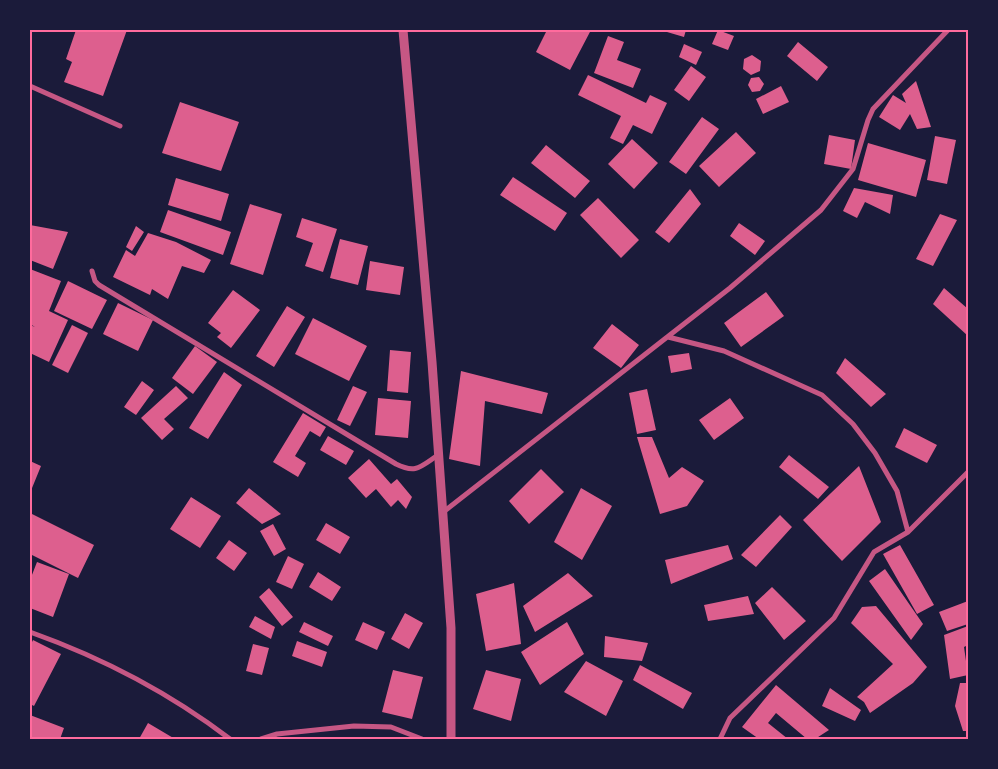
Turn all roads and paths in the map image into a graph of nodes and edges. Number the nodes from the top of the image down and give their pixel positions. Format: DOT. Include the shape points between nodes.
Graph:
graph roads {
  1 [pos="404,30"];
  2 [pos="948,30"];
  3 [pos="30,86"];
  4 [pos="120,126"];
  5 [pos="92,271"];
  6 [pos="668,337"];
  7 [pos="438,455"];
  8 [pos="968,472"];
  9 [pos="442,514"];
  10 [pos="908,532"];
  11 [pos="30,632"];
  12 [pos="230,739"];
  13 [pos="261,739"];
  14 [pos="422,739"];
  15 [pos="451,739"];
  16 [pos="720,739"];
  1 -- 7 [label="street"];
  2 -- 6 [label="street" via="873,110 852,169 821,210"];
  3 -- 4 [label="street"];
  5 -- 7 [label="street" via="100,285 409,471"];
  6 -- 9 [label="street"];
  6 -- 10 [label="street" via="724,351 822,395 853,424 875,453 896,491"];
  7 -- 9 [label="street"];
  8 -- 10 [label="street"];
  9 -- 15 [label="street" via="451,628"];
  10 -- 16 [label="street" via="874,552 834,618 730,718"];
  11 -- 12 [label="street" via="126,674"];
  13 -- 14 [label="street" via="277,734 354,726 391,728"];
}
